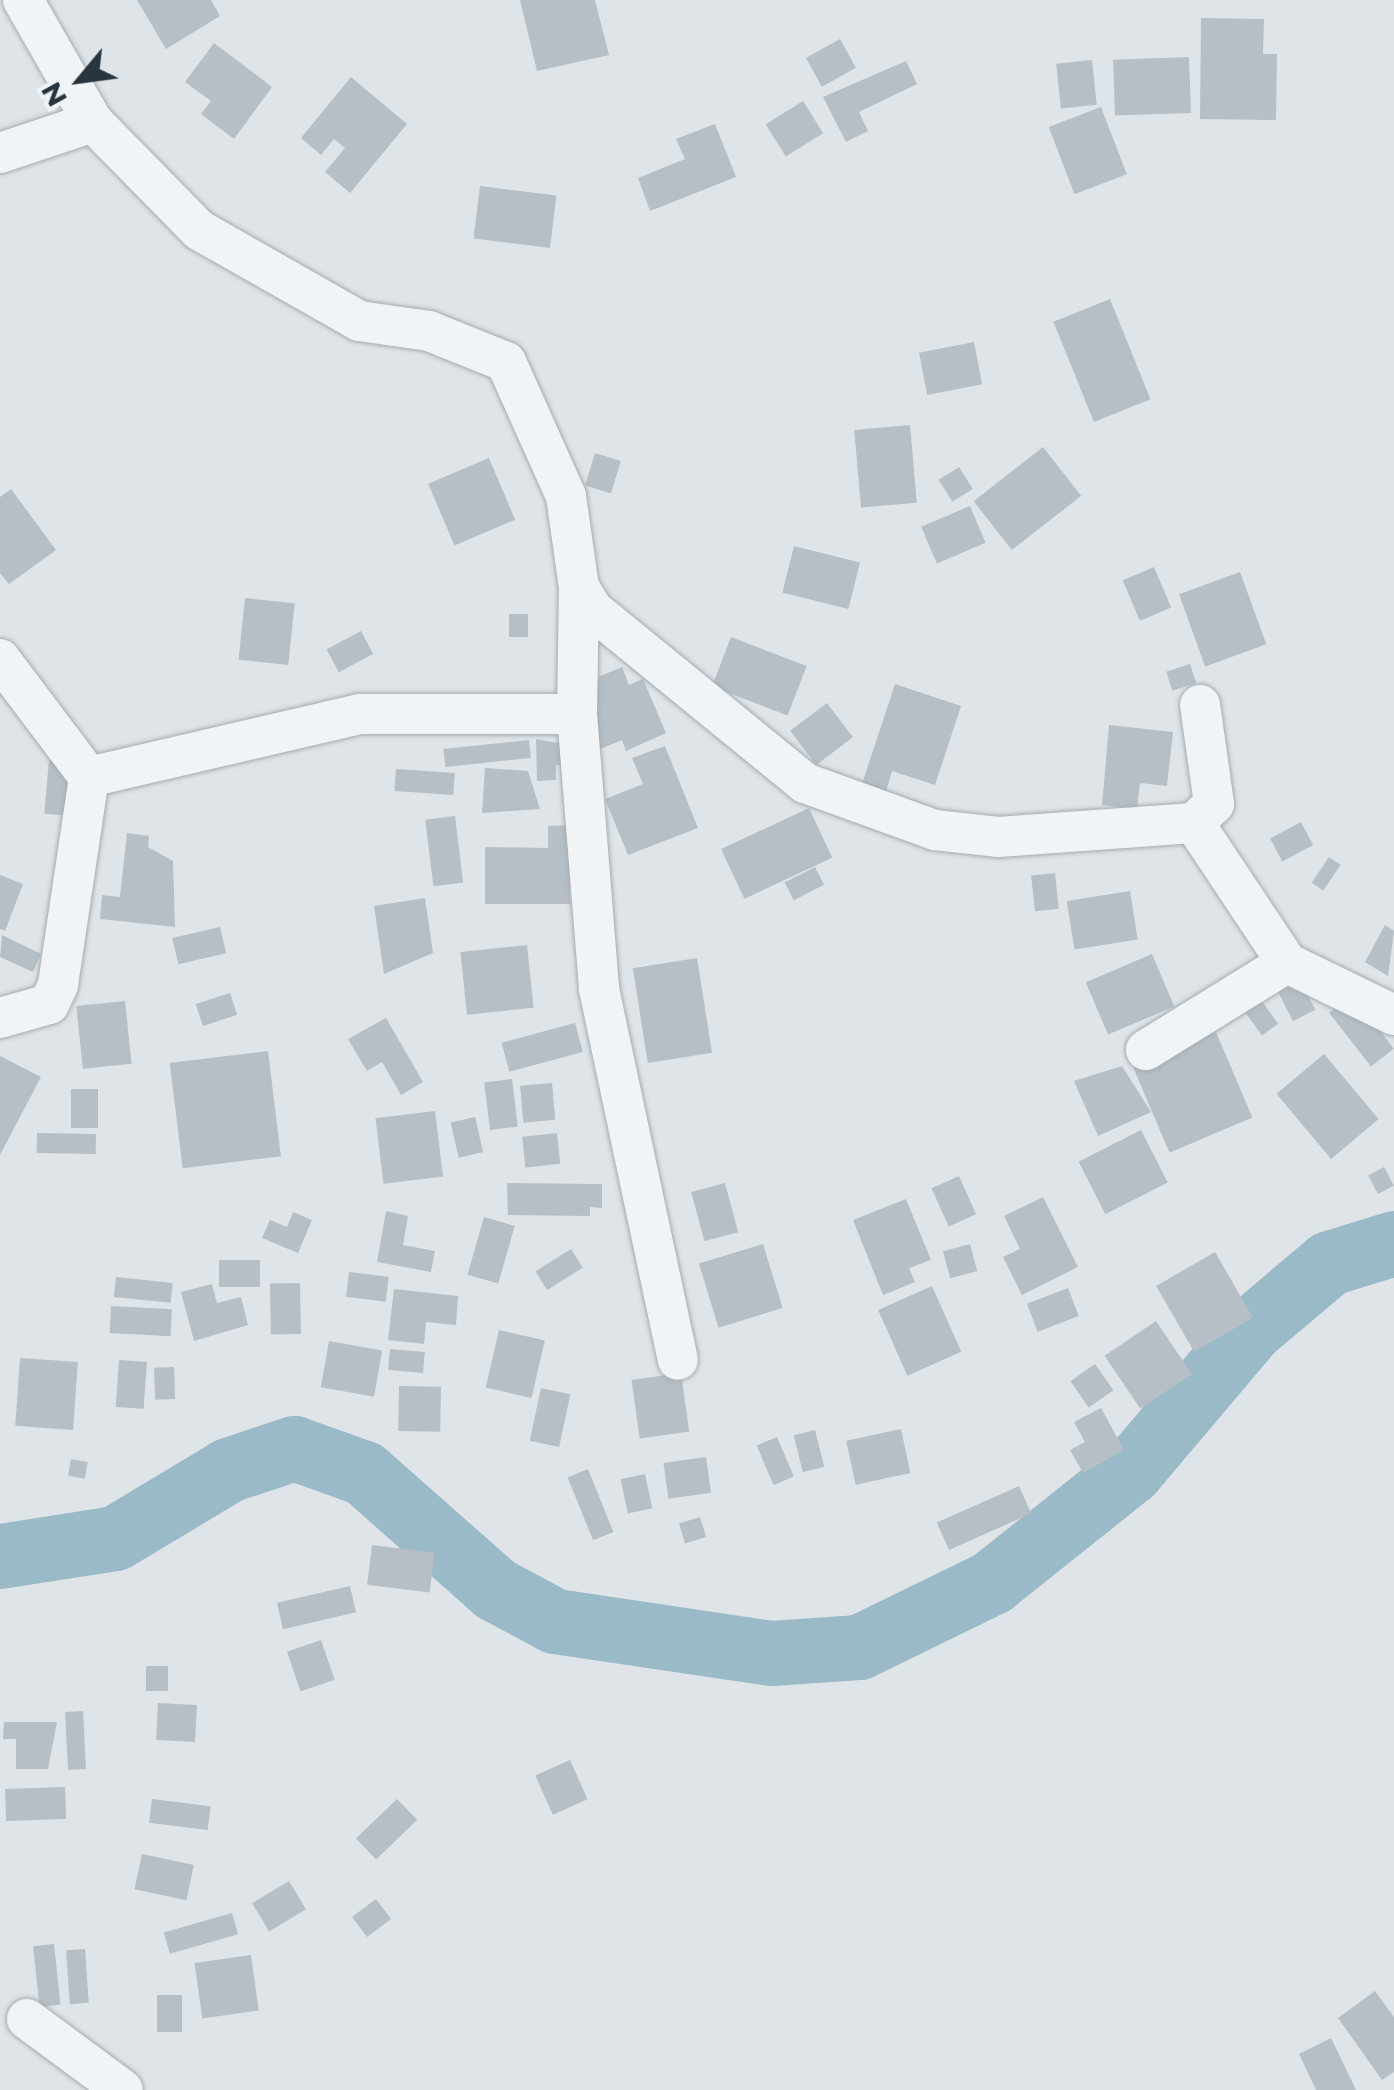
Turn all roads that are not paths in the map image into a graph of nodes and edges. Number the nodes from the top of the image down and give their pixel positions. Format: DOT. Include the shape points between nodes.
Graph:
graph roads {
  1 [pos="23,0"];
  2 [pos="93,122"];
  3 [pos="0,153"];
  4 [pos="579,587"];
  5 [pos="0,659"];
  6 [pos="1200,705"];
  7 [pos="576,714"];
  8 [pos="89,777"];
  9 [pos="1194,823"];
  10 [pos="1286,963"];
  11 [pos="1394,1016"];
  12 [pos="0,1018"];
  13 [pos="1146,1050"];
  14 [pos="678,1360"];
  15 [pos="27,2019"];
  16 [pos="123,2090"];
  1 -- 2 [label="street"];
  2 -- 3 [label="street"];
  2 -- 4 [label="street" via="199,230 306,296 359,321 486,348 506,362 566,496"];
  4 -- 7 [label="street"];
  4 -- 9 [label="street" via="593,610 753,747 861,807 998,837"];
  5 -- 8 [label="street"];
  6 -- 9 [label="street" via="1214,804"];
  7 -- 8 [label="street" via="360,714"];
  7 -- 14 [label="street" via="600,988"];
  8 -- 12 [label="street" via="58,985 49,1004"];
  9 -- 10 [label="street"];
  10 -- 11 [label="street"];
  10 -- 13 [label="street"];
  15 -- 16 [label="street"];
}
